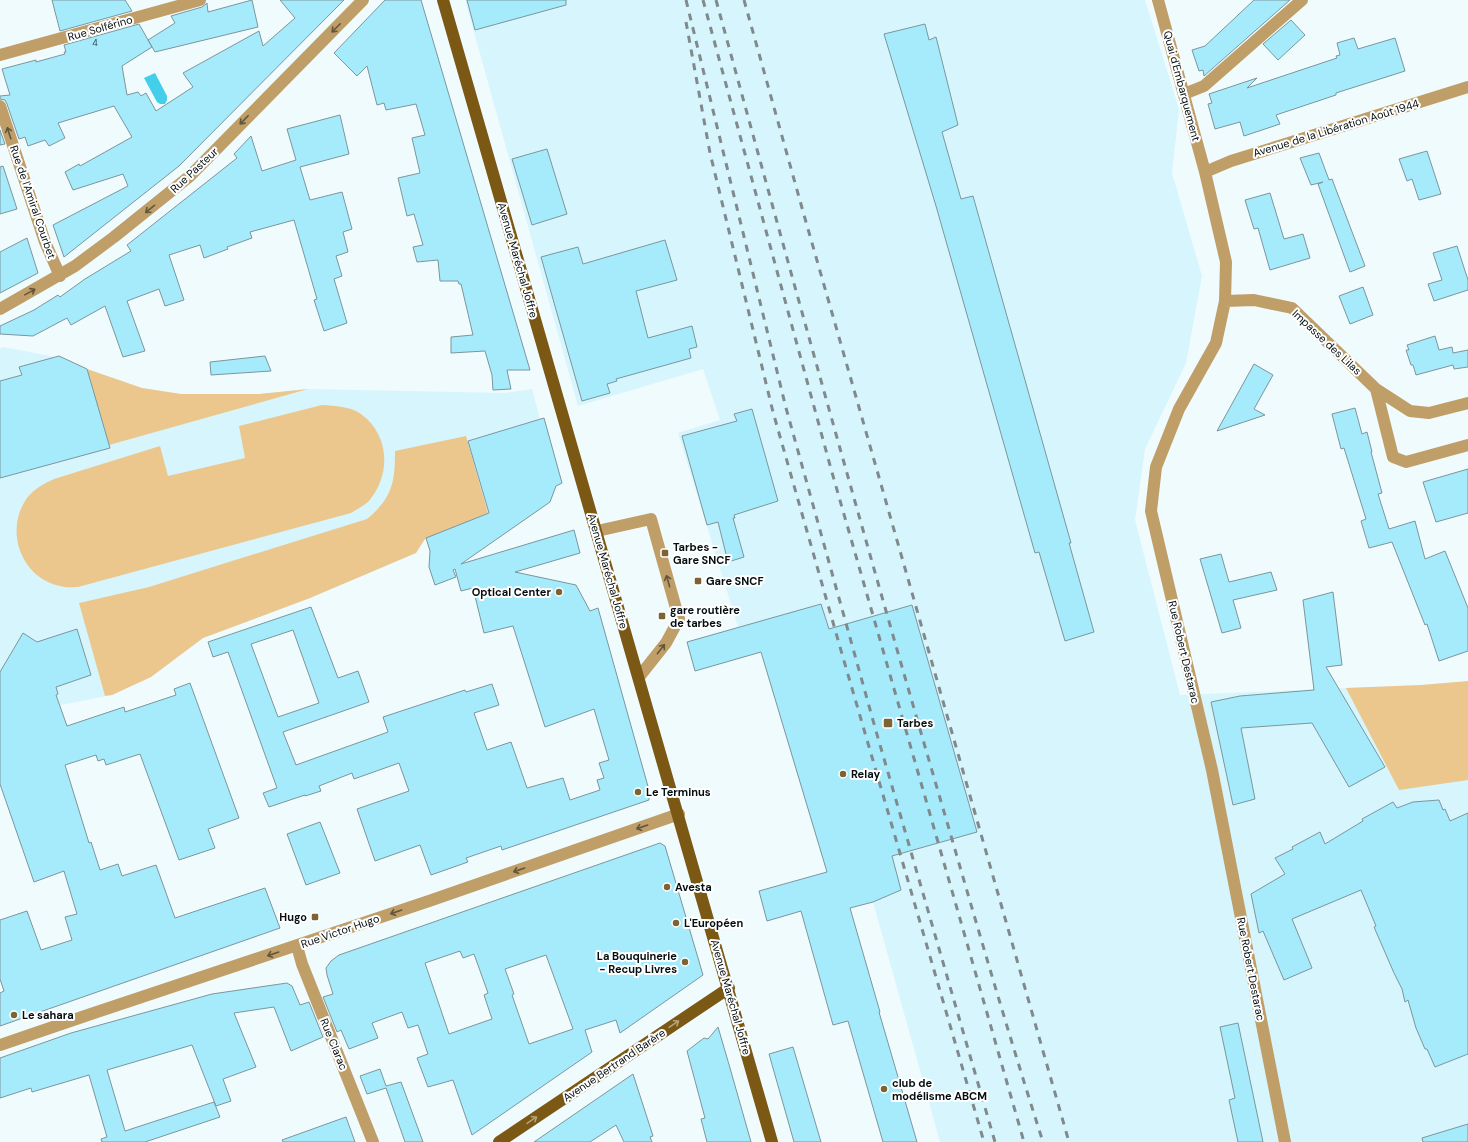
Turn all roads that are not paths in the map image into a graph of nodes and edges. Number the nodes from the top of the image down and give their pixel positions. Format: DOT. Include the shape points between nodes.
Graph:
graph roads {
  1 [pos="200,0"];
  2 [pos="363,0"];
  3 [pos="443,0"];
  4 [pos="1158,0"];
  5 [pos="1302,0"];
  6 [pos="0,55"];
  7 [pos="1468,87"];
  8 [pos="1184,94"];
  9 [pos="0,106"];
  10 [pos="1205,172"];
  11 [pos="60,276"];
  12 [pos="1225,301"];
  13 [pos="0,309"];
  14 [pos="1376,389"];
  15 [pos="1468,403"];
  16 [pos="1468,445"];
  17 [pos="597,531"];
  18 [pos="639,677"];
  19 [pos="679,814"];
  20 [pos="297,946"];
  21 [pos="729,988"];
  22 [pos="0,1046"];
  23 [pos="373,1142"];
  24 [pos="500,1142"];
  25 [pos="772,1142"];
  26 [pos="1285,1142"];
  1 -- 6 [label="street, Rue Solférino"];
  2 -- 11 [label="street, Rue Pasteur, one-way" via="190,176 114,237"];
  3 -- 17 [label="main road, Avenue Maréchal Joffre"];
  4 -- 8 [label="street, Quai d'Embarquement"];
  5 -- 8 [label="street" via="1204,86"];
  7 -- 10 [label="street, Avenue de la Libération Août 1944" via="1231,161"];
  8 -- 10 [label="street, Quai d'Embarquement"];
  11 -- 9 [label="street, Rue de l'Amiral Courbet, one-way" via="45,242"];
  10 -- 12 [label="street, Rue Robert Destarac" via="1226,262"];
  13 -- 11 [label="street, Rue Pasteur, one-way"];
  12 -- 14 [label="street, Impasse des Lilas" via="1254,300 1292,308"];
  12 -- 26 [label="street, Rue Robert Destarac" via="1216,343 1179,409 1156,467 1151,511 1212,770"];
  14 -- 15 [label="street, Impasse des Lilas" via="1410,411 1429,413"];
  14 -- 16 [label="street" via="1394,457 1406,462"];
  17 -- 18 [label="main road, Avenue Maréchal Joffre"];
  18 -- 17 [label="street, one-way" via="666,643 679,619 650,519"];
  18 -- 19 [label="main road, Avenue Maréchal Joffre"];
  19 -- 20 [label="street, Rue Victor Hugo, one-way"];
  19 -- 21 [label="main road, Avenue Maréchal Joffre"];
  20 -- 22 [label="street, Rue Victor Hugo, one-way" via="82,1016"];
  20 -- 23 [label="street, Rue Clarac"];
  24 -- 21 [label="main road, Avenue Bertrand Barère, one-way"];
  21 -- 25 [label="main road, Avenue Maréchal Joffre"];
}
